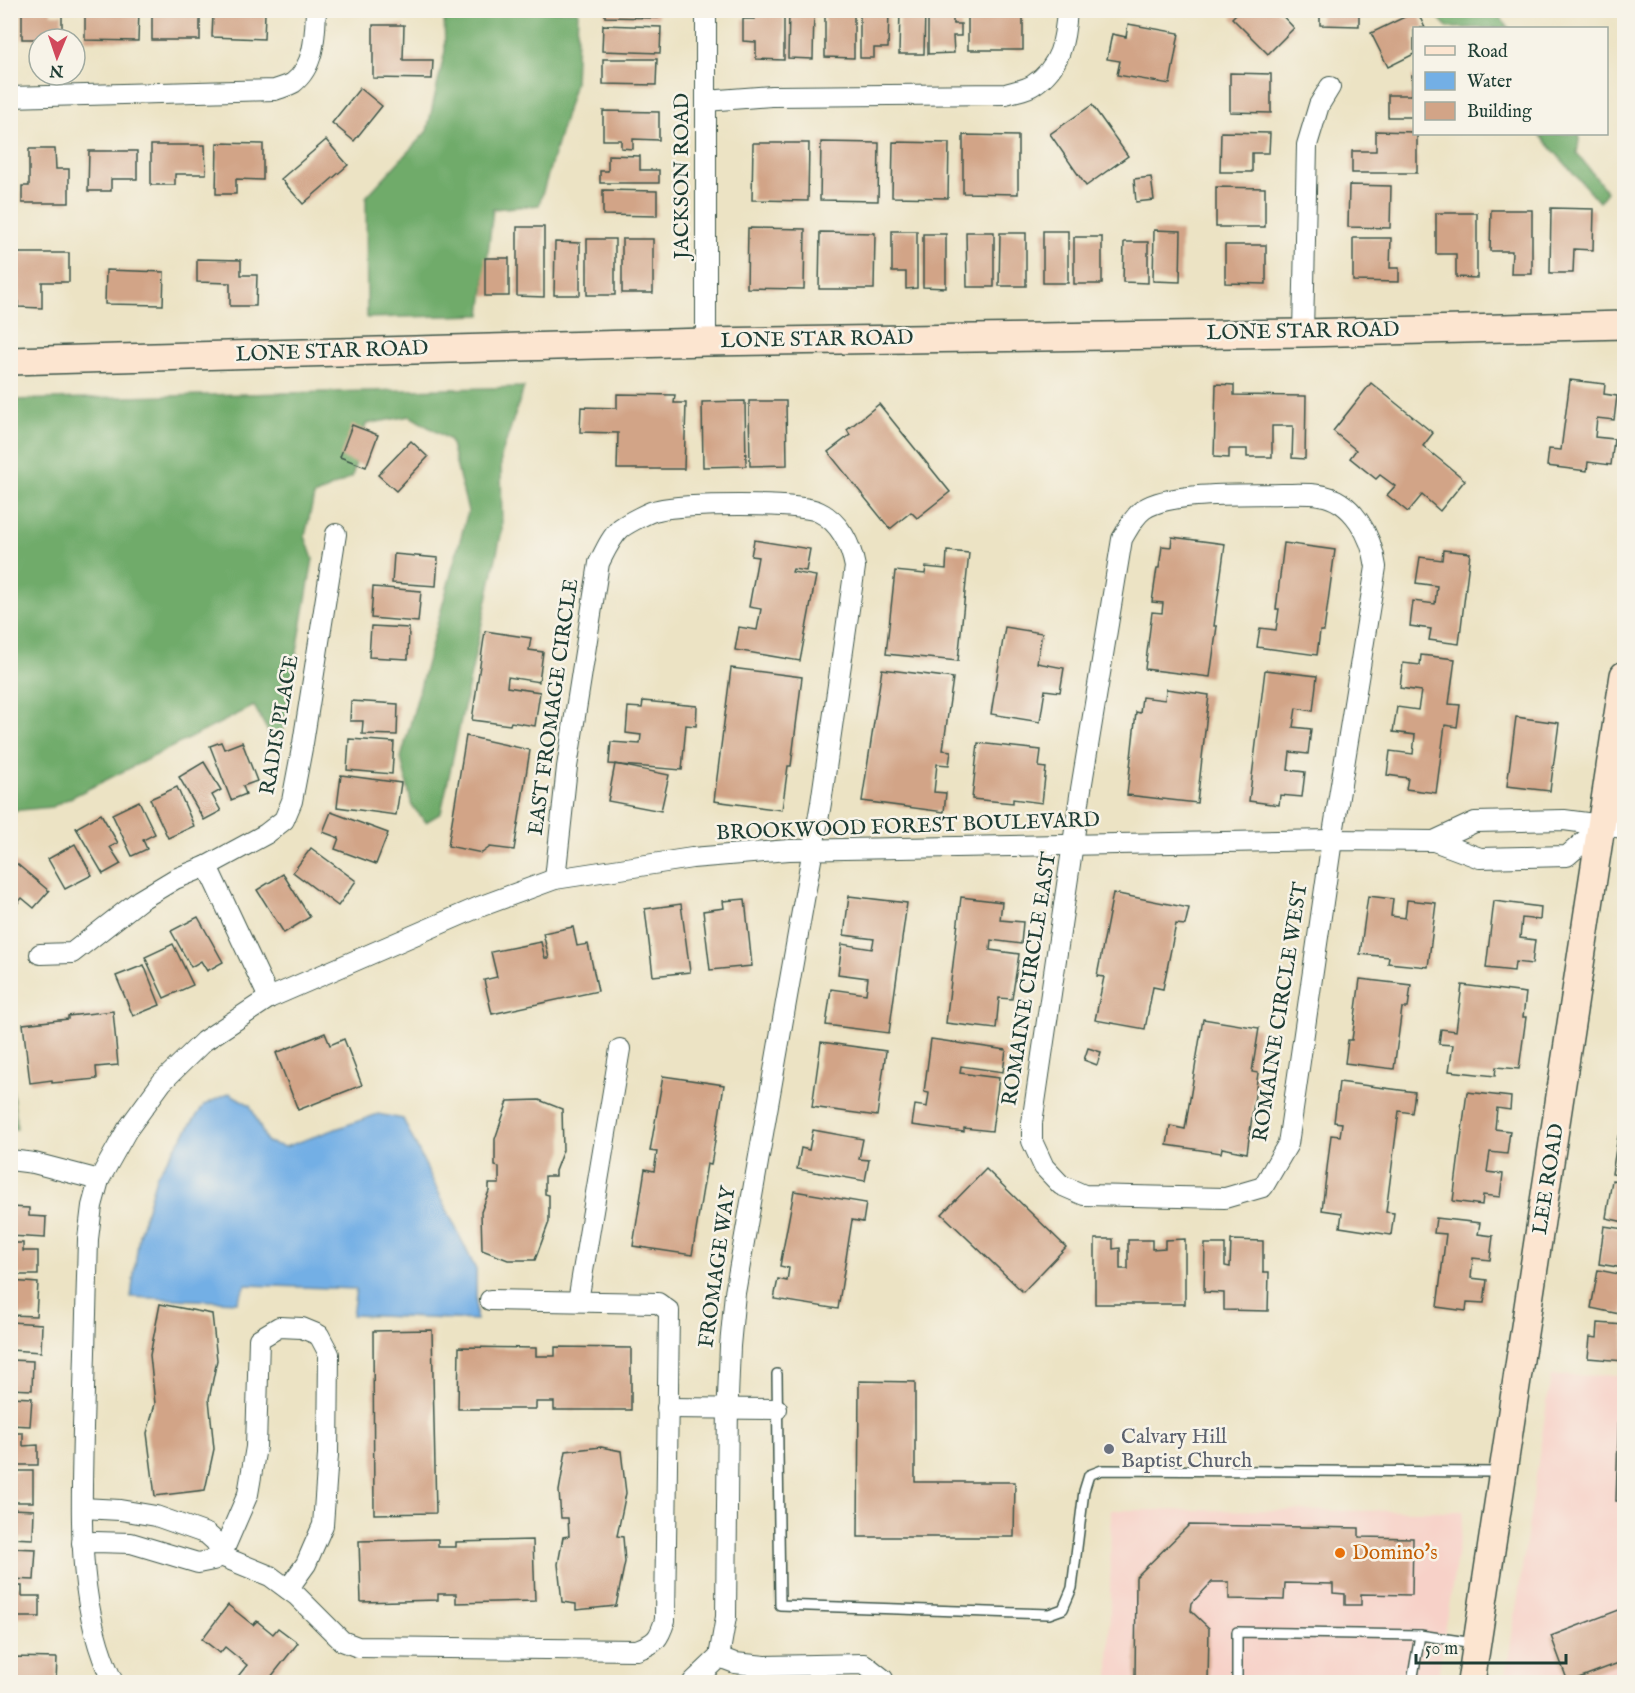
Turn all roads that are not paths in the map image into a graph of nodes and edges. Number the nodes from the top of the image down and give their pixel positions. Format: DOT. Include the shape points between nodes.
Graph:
graph roads {
  1 [pos="316,10"];
  2 [pos="706,10"];
  3 [pos="1067,10"];
  4 [pos="1330,87"];
  5 [pos="10,97"];
  6 [pos="706,101"];
  7 [pos="1624,325"];
  8 [pos="1303,333"];
  9 [pos="706,342"];
  10 [pos="10,361"];
  11 [pos="336,534"];
  12 [pos="1368,536"];
  13 [pos="608,544"];
  14 [pos="1624,675"];
  15 [pos="1614,826"];
  16 [pos="1332,840"];
  17 [pos="1434,841"];
  18 [pos="1074,846"];
  19 [pos="811,850"];
  20 [pos="207,866"];
  21 [pos="555,879"];
  22 [pos="40,954"];
  23 [pos="269,998"];
  24 [pos="620,1049"];
  25 [pos="1032,1141"];
  26 [pos="10,1160"];
  27 [pos="99,1180"];
  28 [pos="490,1300"];
  29 [pos="578,1301"];
  30 [pos="777,1374"];
  31 [pos="667,1408"];
  32 [pos="728,1408"];
  33 [pos="777,1409"];
  34 [pos="1503,1472"];
  35 [pos="82,1508"];
  36 [pos="167,1520"];
  37 [pos="82,1544"];
  38 [pos="159,1550"];
  39 [pos="220,1556"];
  40 [pos="288,1589"];
  41 [pos="1420,1635"];
  42 [pos="1477,1644"];
  43 [pos="719,1657"];
  44 [pos="113,1683"];
  45 [pos="693,1683"];
  46 [pos="883,1683"];
  47 [pos="1236,1683"];
  48 [pos="1412,1683"];
  49 [pos="1471,1683"];
  1 -- 5 [label="street" via="313,53 293,83 275,90"];
  2 -- 6 [label="street, JACKSON ROAD"];
  3 -- 6 [label="street" via="1065,40 1057,59 1032,86 1006,94 772,96"];
  4 -- 8 [label="street" via="1319,105 1307,145"];
  6 -- 9 [label="street, JACKSON ROAD"];
  7 -- 8 [label="street, LONE STAR ROAD"];
  8 -- 9 [label="street, LONE STAR ROAD"];
  9 -- 10 [label="street, LONE STAR ROAD"];
  11 -- 20 [label="street, RADIS PLACE" via="292,801 284,820 266,834"];
  12 -- 16 [label="street, ROMAINE CIRCLE WEST" via="1376,567"];
  12 -- 18 [label="street, ROMAINE CIRCLE EAST" via="1354,515 1321,495 1181,497 1143,510 1122,539"];
  13 -- 19 [label="street, FROMAGE WAY" via="622,528 656,510 682,507 783,506 817,510 833,521 852,551 855,567"];
  13 -- 21 [label="street, EAST FROMAGE CIRCLE" via="599,563 567,767"];
  14 -- 15 [label="street, LEE ROAD"];
  15 -- 17 [label="street, BROOKWOOD FOREST BOULEVARD" via="1564,820 1474,822"];
  15 -- 17 [label="street, BROOKWOOD FOREST BOULEVARD" via="1567,856 1480,858"];
  15 -- 34 [label="street, LEE ROAD"];
  16 -- 17 [label="street, BROOKWOOD FOREST BOULEVARD"];
  16 -- 18 [label="street, BROOKWOOD FOREST BOULEVARD"];
  16 -- 25 [label="street, ROMAINE CIRCLE WEST" via="1288,1144 1263,1186 1225,1198 1084,1195 1061,1185 1044,1167"];
  18 -- 19 [label="street, BROOKWOOD FOREST BOULEVARD"];
  18 -- 25 [label="street, ROMAINE CIRCLE EAST"];
  19 -- 21 [label="street, BROOKWOOD FOREST BOULEVARD" via="692,858"];
  19 -- 32 [label="street, FROMAGE WAY" via="735,1293"];
  20 -- 22 [label="street, RADIS PLACE" via="140,900 72,953"];
  20 -- 23 [label="street"];
  21 -- 23 [label="street, BROOKWOOD FOREST BOULEVARD" via="478,907"];
  23 -- 27 [label="street, BROOKWOOD FOREST BOULEVARD" via="204,1041 162,1082 127,1130"];
  24 -- 29 [label="street"];
  26 -- 27 [label="street"];
  27 -- 35 [label="street, BROOKWOOD FOREST BOULEVARD" via="87,1239"];
  28 -- 29 [label="street"];
  29 -- 31 [label="street" via="658,1303 669,1311"];
  30 -- 33 [label="lane"];
  31 -- 32 [label="street"];
  31 -- 40 [label="street" via="665,1620 652,1644 637,1650 358,1647 342,1641"];
  32 -- 33 [label="street"];
  32 -- 43 [label="street, FROMAGE WAY" via="726,1617"];
  33 -- 34 [label="lane" via="780,1605 1049,1614 1063,1609 1072,1588 1084,1491 1089,1475 1102,1470"];
  34 -- 42 [label="street, LEE ROAD"];
  35 -- 36 [label="street" via="120,1510"];
  35 -- 37 [label="street, BROOKWOOD FOREST BOULEVARD"];
  36 -- 38 [label="street"];
  36 -- 39 [label="street" via="207,1534 216,1542"];
  37 -- 38 [label="street" via="132,1542"];
  37 -- 44 [label="street, BROOKWOOD FOREST BOULEVARD" via="87,1593"];
  38 -- 39 [label="street" via="198,1563"];
  39 -- 40 [label="street" via="270,1576"];
  39 -- 40 [label="street" via="248,1494 256,1447 259,1339 279,1327 302,1328 319,1335 329,1354 328,1455 323,1525 306,1564"];
  41 -- 42 [label="lane"];
  41 -- 47 [label="lane" via="1237,1632"];
  41 -- 48 [label="lane"];
  42 -- 49 [label="street, LEE ROAD"];
  43 -- 45 [label="street"];
  43 -- 46 [label="street" via="735,1664 765,1666 864,1664"];
}
